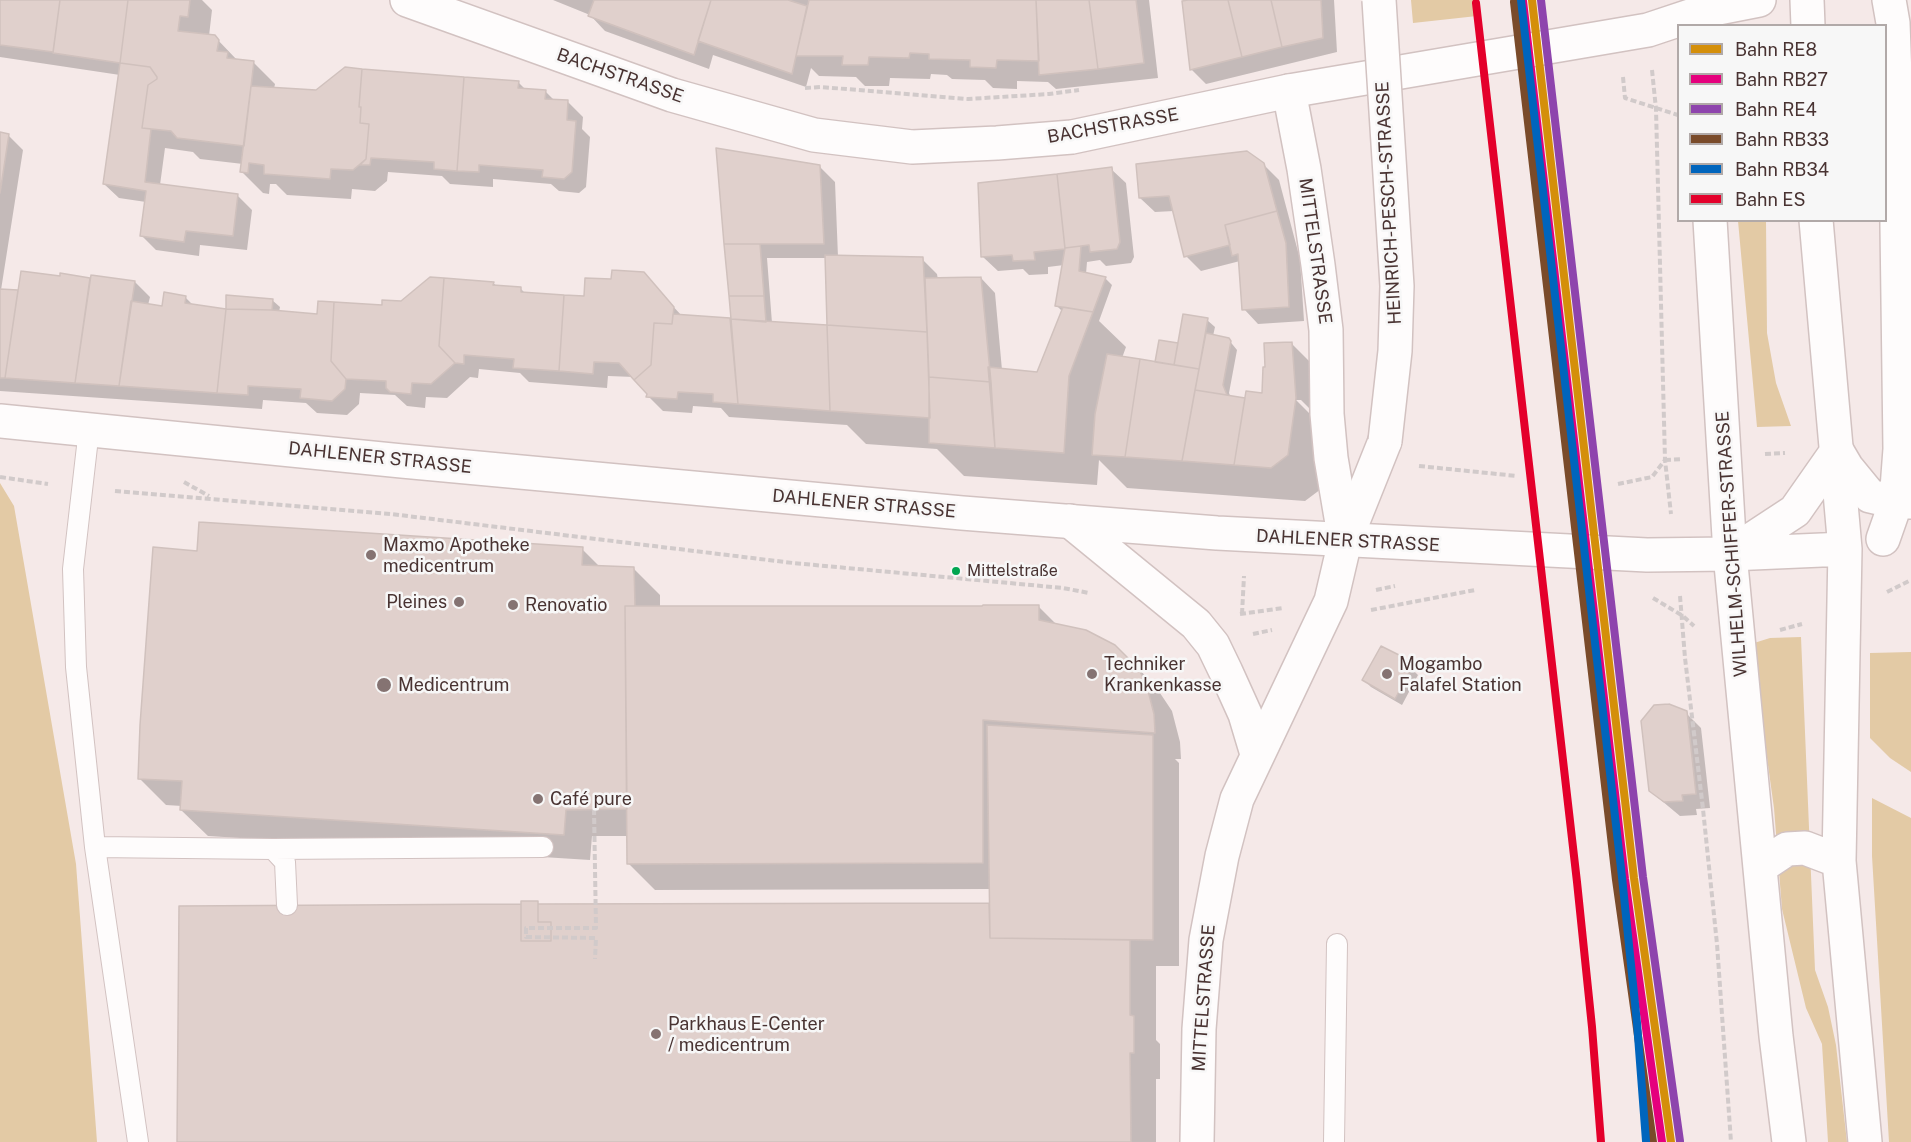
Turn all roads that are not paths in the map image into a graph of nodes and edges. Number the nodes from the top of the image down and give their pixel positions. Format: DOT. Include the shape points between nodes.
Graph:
graph roads {
  1 [pos="407,0"];
  2 [pos="1379,0"];
  3 [pos="1758,0"];
  4 [pos="1807,0"];
  5 [pos="1889,0"];
  6 [pos="1707,12"];
  7 [pos="1808,24"];
  8 [pos="1288,91"];
  9 [pos="1710,222"];
  10 [pos="1816,222"];
  11 [pos="0,421"];
  12 [pos="89,429"];
  13 [pos="1837,451"];
  14 [pos="1903,502"];
  15 [pos="1070,521"];
  16 [pos="1897,535"];
  17 [pos="1345,541"];
  18 [pos="1845,549"];
  19 [pos="1730,555"];
  20 [pos="1257,754"];
  21 [pos="94,847"];
  22 [pos="543,847"];
  23 [pos="273,849"];
  24 [pos="1839,861"];
  25 [pos="1760,867"];
  26 [pos="287,905"];
  27 [pos="1337,944"];
  28 [pos="138,1142"];
  29 [pos="1197,1142"];
  30 [pos="1334,1142"];
  31 [pos="1789,1142"];
  32 [pos="1864,1142"];
  1 -- 8 [label="main road, BACHSTRASSE" via="672,95 814,135 912,147 1071,137"];
  2 -- 17 [label="main road, HEINRICH-PESCH-STRASSE, bridge" via="1396,286 1395,351 1381,451"];
  3 -- 6 [label="main road, BACHSTRASSE"];
  4 -- 7 [label="main road"];
  5 -- 14 [label="main road" via="1895,65"];
  6 -- 8 [label="main road, BACHSTRASSE" via="1648,30"];
  8 -- 17 [label="main road, MITTELSTRASSE" via="1318,265 1326,330 1331,458"];
  9 -- 19 [label="main road, WILHELM-SCHIFFER-STRASSE"];
  10 -- 13 [label="main road"];
  11 -- 12 [label="main road, DAHLENER STRASSE"];
  12 -- 15 [label="main road, DAHLENER STRASSE"];
  12 -- 21 [label="lane" via="73,569 76,668"];
  13 -- 14 [label="main road" via="1870,496"];
  13 -- 18 [label="main road"];
  13 -- 19 [label="main road" via="1795,511"];
  14 -- 16 [label="main road"];
  15 -- 17 [label="main road, DAHLENER STRASSE"];
  15 -- 20 [label="main road" via="1196,624 1213,645 1245,714"];
  16 -- 18 [label="main road, DAHLENER STRASSE"];
  17 -- 19 [label="main road, DAHLENER STRASSE" via="1647,555"];
  17 -- 20 [label="main road, MITTELSTRASSE" via="1331,601"];
  18 -- 19 [label="main road, DAHLENER STRASSE"];
  18 -- 24 [label="main road"];
  19 -- 25 [label="main road, WILHELM-SCHIFFER-STRASSE"];
  20 -- 29 [label="main road, MITTELSTRASSE" via="1237,799 1206,940 1199,1029"];
  21 -- 23 [label="lane"];
  21 -- 28 [label="lane"];
  22 -- 23 [label="lane"];
  23 -- 26 [label="lane" via="285,862"];
  24 -- 25 [label="main road" via="1805,848 1787,849"];
  24 -- 32 [label="main road"];
  25 -- 31 [label="main road, WILHELM-SCHIFFER-STRASSE"];
  27 -- 30 [label="lane"];
}
